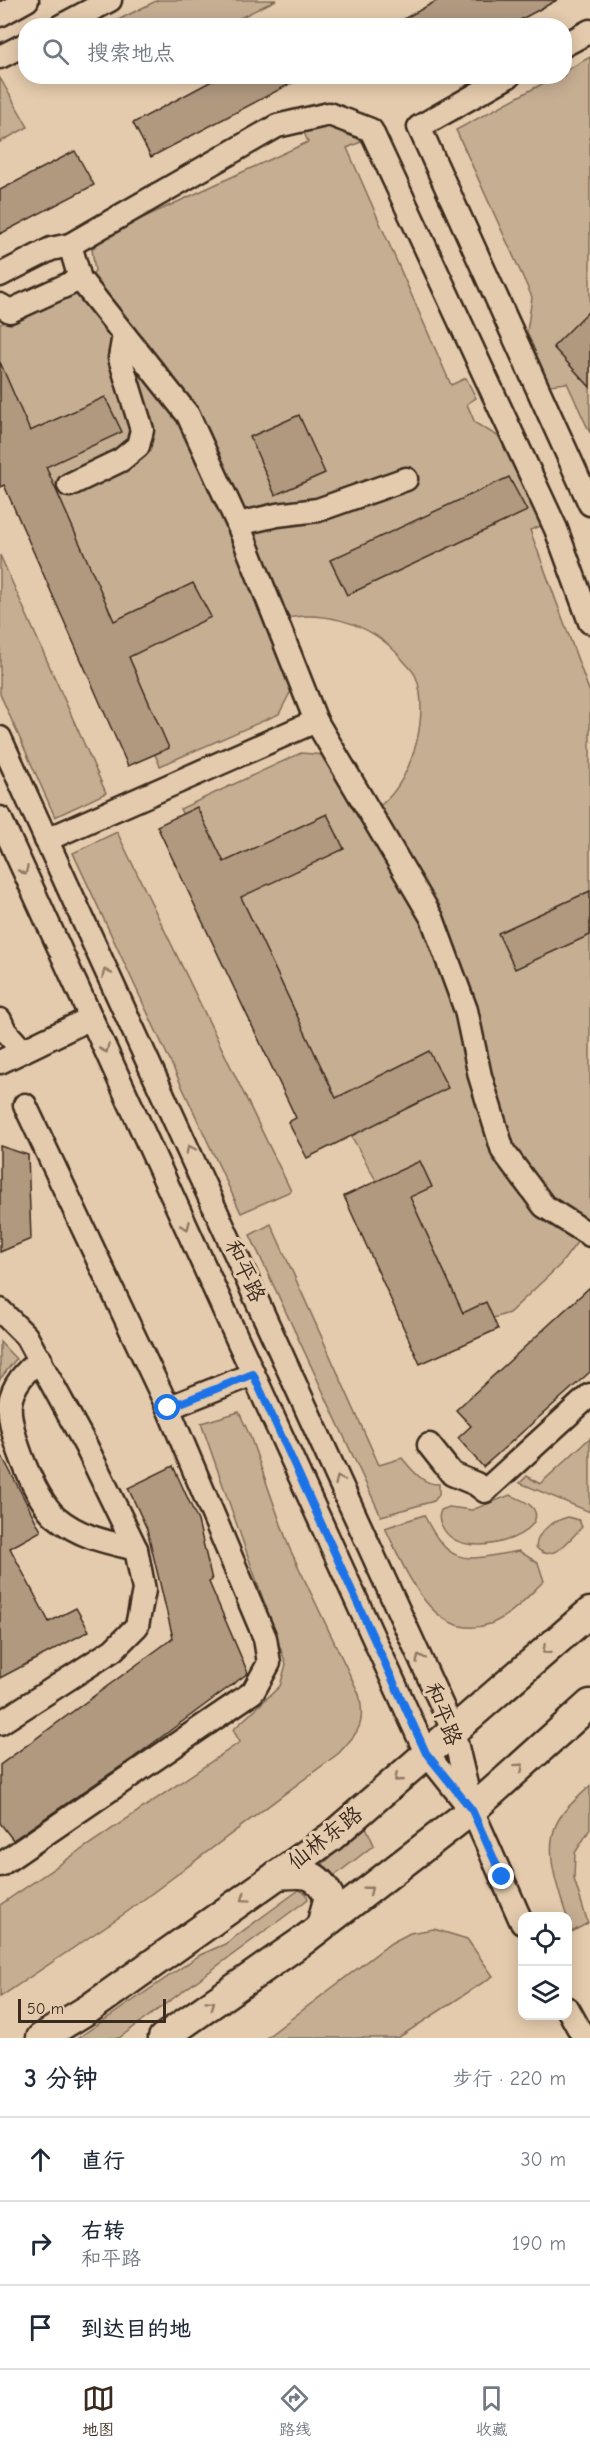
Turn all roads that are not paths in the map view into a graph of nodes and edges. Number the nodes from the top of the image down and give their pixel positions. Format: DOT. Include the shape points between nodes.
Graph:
graph roads {
  1 [pos="27,0"];
  2 [pos="110,0"];
  3 [pos="0,15"];
  4 [pos="76,18"];
  5 [pos="590,31"];
  6 [pos="572,41"];
  7 [pos="18,48"];
  8 [pos="0,57"];
  9 [pos="495,84"];
  10 [pos="70,245"];
  11 [pos="0,275"];
  12 [pos="80,279"];
  13 [pos="0,305"];
  14 [pos="124,335"];
  15 [pos="406,479"];
  16 [pos="69,485"];
  17 [pos="590,504"];
  18 [pos="238,524"];
  19 [pos="590,622"];
  20 [pos="316,721"];
  21 [pos="0,738"];
  22 [pos="0,818"];
  23 [pos="46,840"];
  24 [pos="91,1018"];
  25 [pos="0,1020"];
  26 [pos="22,1050"];
  27 [pos="0,1062"];
  28 [pos="25,1105"];
  29 [pos="590,1235"];
  30 [pos="0,1310"];
  31 [pos="40,1359"];
  32 [pos="253,1374"];
  33 [pos="590,1395"];
  34 [pos="168,1408"];
  35 [pos="429,1445"];
  36 [pos="136,1549"];
  37 [pos="590,1612"];
  38 [pos="590,1627"];
  39 [pos="590,1642"];
  40 [pos="590,1704"];
  41 [pos="0,1723"];
  42 [pos="453,1730"];
  43 [pos="426,1753"];
  44 [pos="472,1810"];
  45 [pos="0,1865"];
  46 [pos="277,1875"];
  47 [pos="518,1914"];
  48 [pos="321,1926"];
  49 [pos="572,2018"];
  50 [pos="41,2038"];
  51 [pos="163,2038"];
  52 [pos="584,2038"];
  1 -- 3 [label="street"];
  2 -- 4 [label="street"];
  5 -- 6 [label="street"];
  7 -- 8 [label="street"];
  9 -- 17 [label="street" via="419,128"];
  10 -- 11 [label="street" via="51,249"];
  10 -- 12 [label="street"];
  10 -- 19 [label="street" via="277,126 329,114 371,130 546,508"];
  12 -- 13 [label="street" via="10,311"];
  12 -- 14 [label="street"];
  14 -- 16 [label="street" via="120,358 142,430 138,446 122,460"];
  14 -- 18 [label="street" via="189,415"];
  15 -- 18 [label="street" via="318,510"];
  18 -- 20 [label="street"];
  20 -- 23 [label="street"];
  20 -- 29 [label="street" via="432,918 466,1010 480,1076 503,1151 544,1206"];
  21 -- 23 [label="street, 和平路"];
  22 -- 24 [label="street, 和平路, one-way"];
  42 -- 23 [label="street, 和平路, one-way"];
  24 -- 26 [label="street"];
  24 -- 32 [label="street, 和平路, one-way"];
  25 -- 26 [label="street"];
  26 -- 27 [label="street"];
  28 -- 34 [label="street"];
  30 -- 31 [label="street" via="26,1336"];
  31 -- 36 [label="street"];
  31 -- 36 [label="street" via="22,1375 10,1403 12,1434 29,1476 54,1516 89,1538"];
  32 -- 34 [label="street"];
  32 -- 43 [label="street, 和平路"];
  33 -- 35 [label="street" via="485,1491 452,1474"];
  34 -- 45 [label="street" via="265,1638 269,1663 253,1692"];
  36 -- 41 [label="street" via="144,1590 137,1626 113,1650"];
  37 -- 42 [label="main road, 仙林东路, one-way"];
  38 -- 39 [label="main road"];
  44 -- 40 [label="main road, one-way"];
  42 -- 43 [label="main road, 仙林东路"];
  42 -- 44 [label="street, 和平路"];
  43 -- 44 [label="street, 和平路"];
  43 -- 46 [label="main road, 仙林东路, one-way" via="331,1837"];
  44 -- 47 [label="street, 和平路"];
  48 -- 44 [label="main road, one-way"];
  46 -- 48 [label="main road" via="304,1873 320,1880 328,1896"];
  46 -- 50 [label="main road, 仙林东路, one-way" via="90,2008"];
  51 -- 48 [label="main road, one-way"];
  49 -- 52 [label="street"];
}
